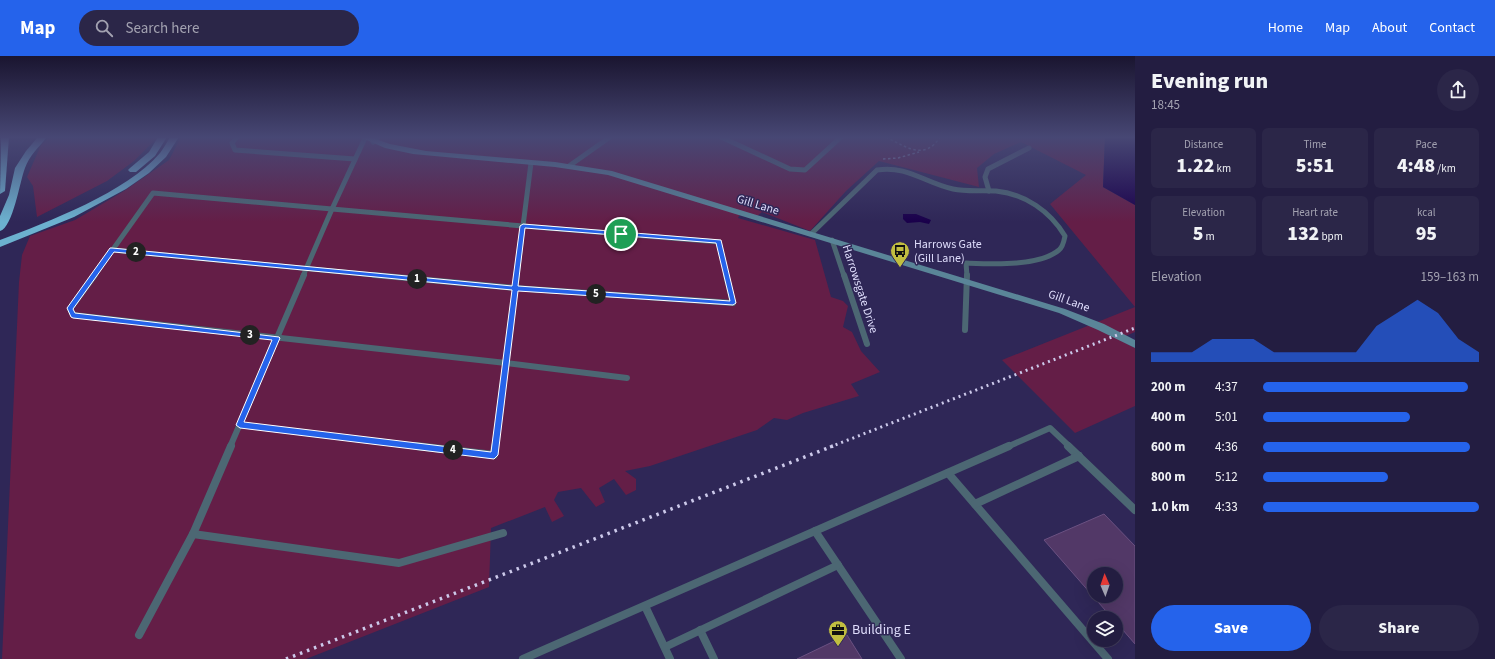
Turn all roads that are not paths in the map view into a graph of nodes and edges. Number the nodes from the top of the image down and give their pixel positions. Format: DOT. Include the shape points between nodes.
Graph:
graph roads {
  1 [pos="2,165"];
  2 [pos="22,165"];
  3 [pos="139,165"];
  4 [pos="151,165"];
  5 [pos="352,165"];
  6 [pos="531,165"];
  7 [pos="558,165"];
  8 [pos="784,165"];
  9 [pos="810,165"];
  10 [pos="997,165"];
  11 [pos="569,166"];
  12 [pos="0,191"];
  13 [pos="989,191"];
  14 [pos="83,205"];
  15 [pos="332,209"];
  16 [pos="523,226"];
  17 [pos="0,228"];
  18 [pos="811,234"];
  19 [pos="0,238"];
  20 [pos="832,240"];
  21 [pos="0,244"];
  22 [pos="112,250"];
  23 [pos="306,268"];
  24 [pos="968,282"];
  25 [pos="515,288"];
  26 [pos="965,330"];
  27 [pos="276,338"];
  28 [pos="867,344"];
  29 [pos="1135,344"];
  30 [pos="506,363"];
  31 [pos="626,378"];
  32 [pos="240,425"];
  33 [pos="1079,456"];
  34 [pos="948,473"];
  35 [pos="975,504"];
  36 [pos="1135,510"];
  37 [pos="815,531"];
  38 [pos="503,533"];
  39 [pos="193,534"];
  40 [pos="838,565"];
  41 [pos="645,606"];
  42 [pos="700,630"];
  43 [pos="139,634"];
  44 [pos="664,647"];
  45 [pos="524,659"];
  46 [pos="670,659"];
  47 [pos="714,659"];
  48 [pos="901,659"];
  49 [pos="1108,659"];
  1 -- 12 [label="highway"];
  2 -- 17 [label="highway" via="14,195"];
  3 -- 14 [label="highway"];
  4 -- 14 [label="highway" via="118,189"];
  5 -- 15 [label="lane"];
  6 -- 16 [label="lane"];
  7 -- 11 [label="street, Gill Lane"];
  8 -- 9 [label="lane" via="805,170"];
  10 -- 13 [label="lane" via="985,174"];
  11 -- 18 [label="street, Gill Lane" via="615,175"];
  13 -- 18 [label="lane" via="952,188 897,168 884,168 877,170"];
  13 -- 24 [label="lane" via="1012,194 1035,204 1061,227 1063,244 1060,250 1049,256 1031,260 1010,263 966,263"];
  14 -- 19 [label="highway"];
  14 -- 21 [label="highway"];
  15 -- 16 [label="lane"];
  15 -- 22 [label="lane" via="153,193"];
  15 -- 23 [label="lane"];
  16 -- 25 [label="lane"];
  16 -- 25 [label="lane" via="719,242 733,303"];
  18 -- 20 [label="street, Gill Lane"];
  20 -- 24 [label="street, Gill Lane"];
  20 -- 28 [label="lane, Harrowsgate Drive"];
  22 -- 23 [label="lane"];
  22 -- 27 [label="lane" via="70,308 73,315"];
  23 -- 25 [label="lane"];
  23 -- 27 [label="lane"];
  24 -- 26 [label="lane"];
  24 -- 29 [label="street, Gill Lane" via="1062,311"];
  25 -- 30 [label="lane"];
  27 -- 30 [label="lane"];
  27 -- 32 [label="lane"];
  30 -- 31 [label="lane"];
  30 -- 32 [label="lane" via="494,455"];
  32 -- 39 [label="lane"];
  33 -- 34 [label="lane" via="1050,428"];
  33 -- 35 [label="lane"];
  33 -- 36 [label="lane"];
  34 -- 35 [label="lane"];
  34 -- 37 [label="lane"];
  35 -- 49 [label="lane"];
  37 -- 40 [label="lane"];
  37 -- 41 [label="lane"];
  38 -- 39 [label="lane" via="399,563"];
  39 -- 43 [label="lane"];
  40 -- 42 [label="lane"];
  40 -- 48 [label="lane"];
  41 -- 44 [label="lane"];
  41 -- 45 [label="lane"];
  42 -- 44 [label="lane"];
  42 -- 47 [label="lane"];
  44 -- 46 [label="lane"];
}
